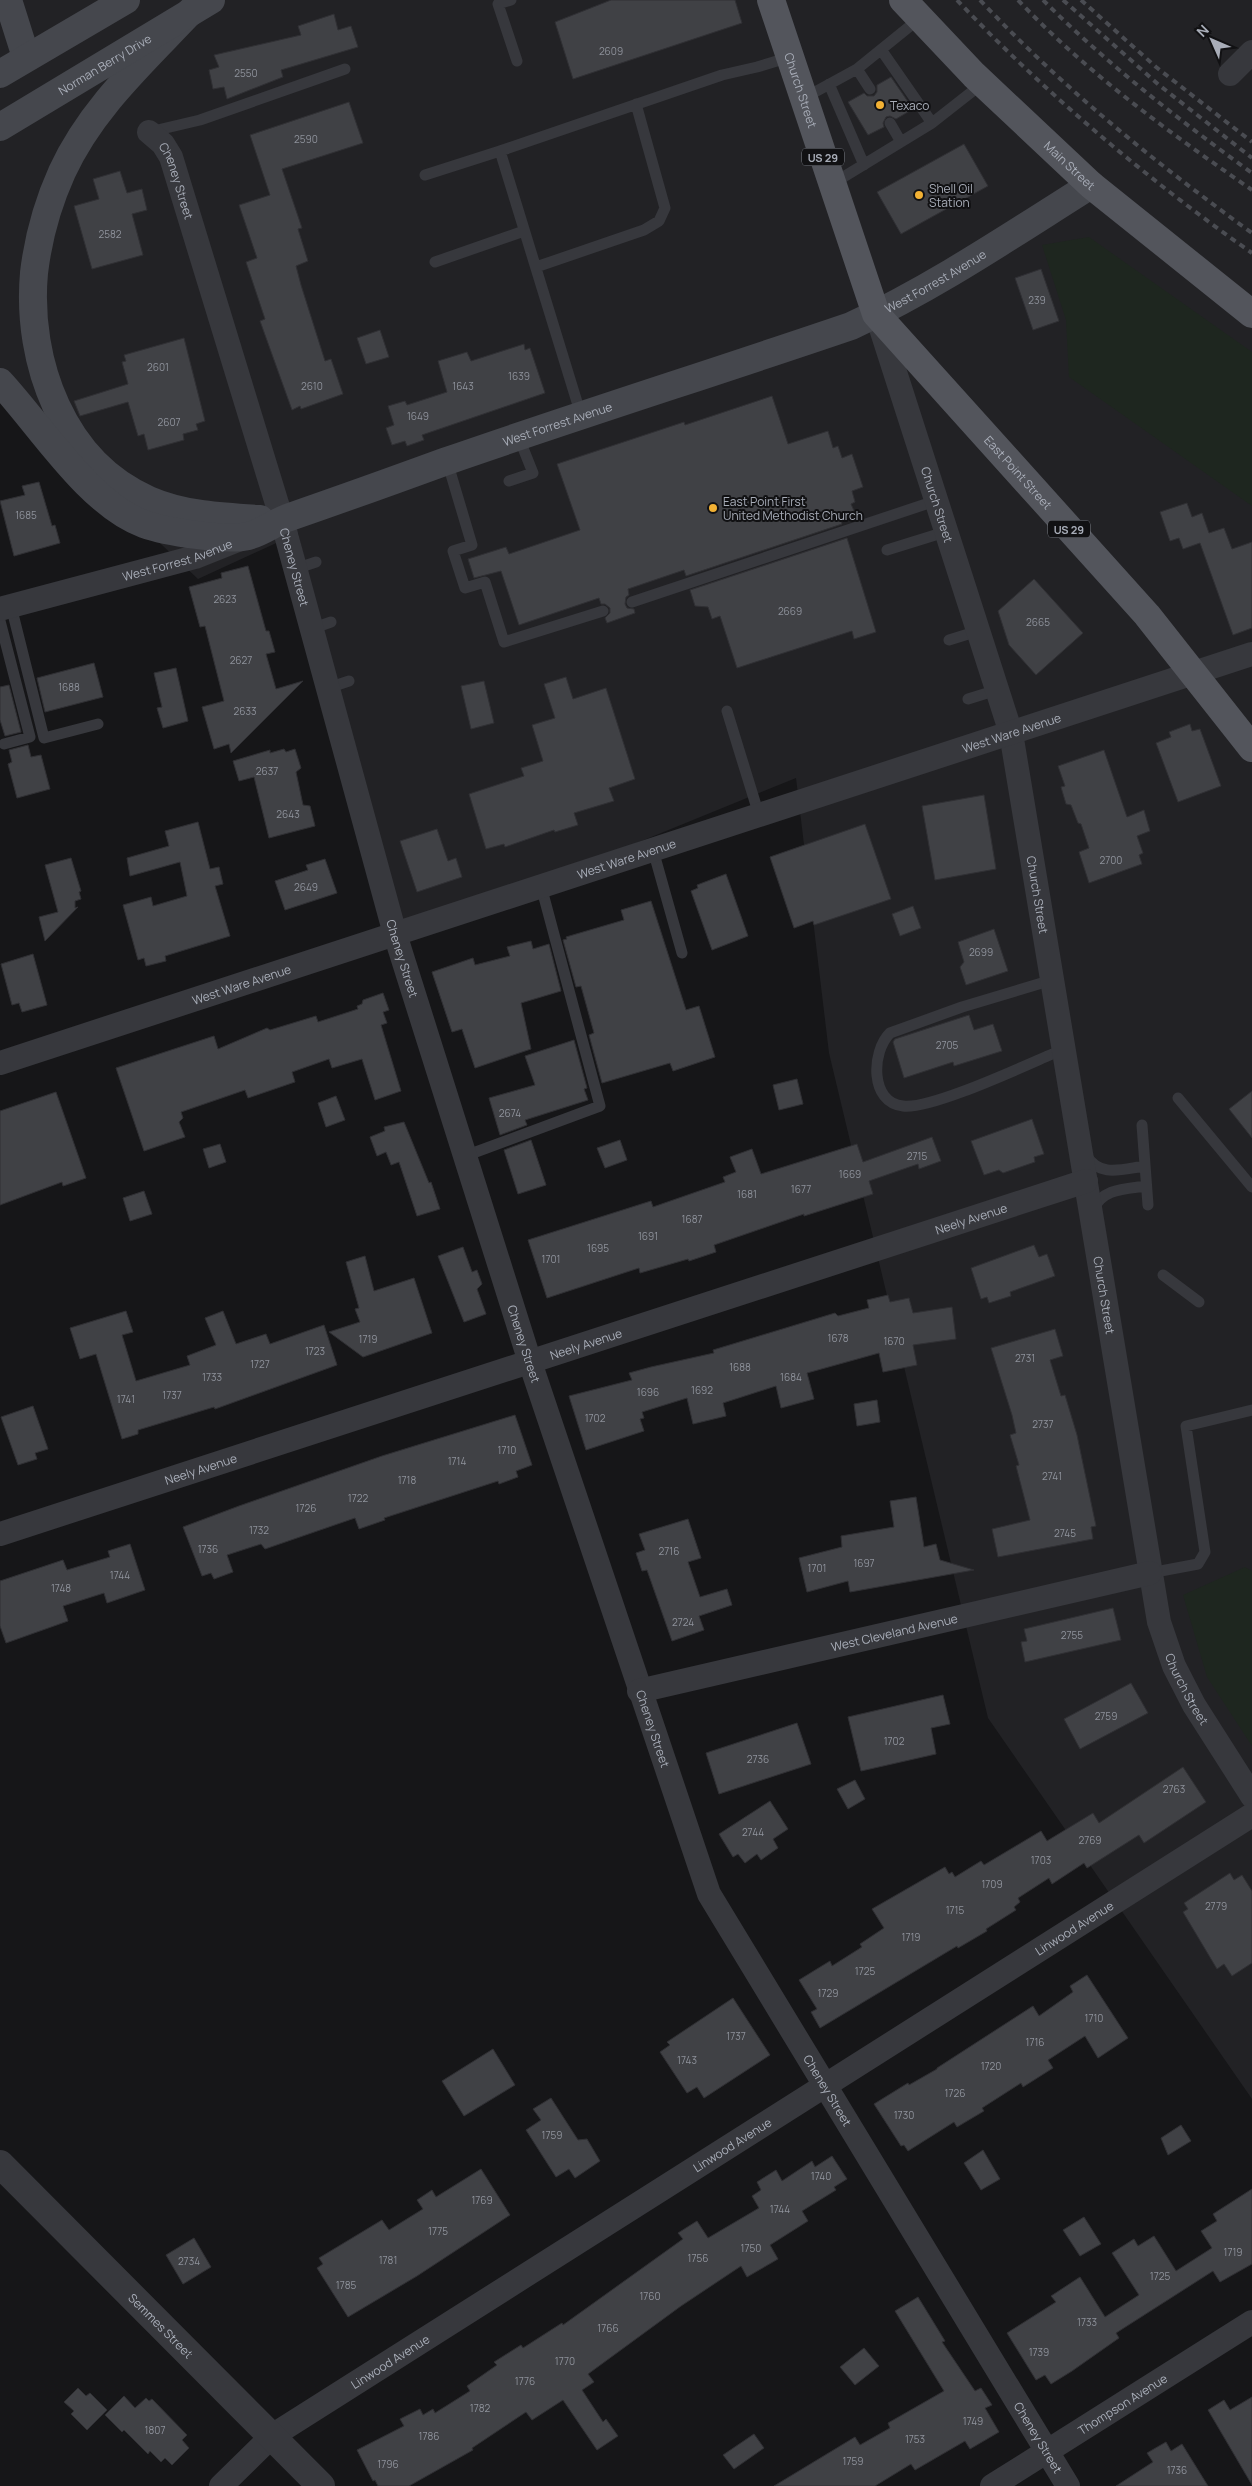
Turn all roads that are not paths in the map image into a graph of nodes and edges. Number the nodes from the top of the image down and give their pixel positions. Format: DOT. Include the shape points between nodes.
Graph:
graph roads {
  1 [pos="8,0"];
  2 [pos="126,0"];
  3 [pos="510,0"];
  4 [pos="774,3"];
  5 [pos="201,5"];
  6 [pos="911,9"];
  7 [pos="882,51"];
  8 [pos="1252,52"];
  9 [pos="26,57"];
  10 [pos="790,57"];
  11 [pos="517,61"];
  12 [pos="857,68"];
  13 [pos="344,69"];
  14 [pos="0,74"];
  15 [pos="1230,74"];
  16 [pos="983,83"];
  17 [pos="829,84"];
  18 [pos="870,89"];
  19 [pos="803,98"];
  20 [pos="636,104"];
  21 [pos="890,123"];
  22 [pos="932,123"];
  23 [pos="0,127"];
  24 [pos="149,132"];
  25 [pos="901,142"];
  26 [pos="500,152"];
  27 [pos="864,165"];
  28 [pos="425,175"];
  29 [pos="832,184"];
  30 [pos="1091,185"];
  31 [pos="524,231"];
  32 [pos="435,262"];
  33 [pos="536,267"];
  34 [pos="876,314"];
  35 [pos="1252,314"];
  36 [pos="0,382"];
  37 [pos="582,417"];
  38 [pos="519,438"];
  39 [pos="447,462"];
  40 [pos="509,481"];
  41 [pos="935,501"];
  42 [pos="282,520"];
  43 [pos="945,532"];
  44 [pos="248,536"];
  45 [pos="886,550"];
  46 [pos="632,602"];
  47 [pos="603,611"];
  48 [pos="4,612"];
  49 [pos="978,631"];
  50 [pos="949,640"];
  51 [pos="1252,654"];
  52 [pos="1192,674"];
  53 [pos="997,690"];
  54 [pos="968,699"];
  55 [pos="727,711"];
  56 [pos="98,724"];
  57 [pos="1011,733"];
  58 [pos="4,744"];
  59 [pos="1252,748"];
  60 [pos="759,815"];
  61 [pos="653,850"];
  62 [pos="541,886"];
  63 [pos="395,934"];
  64 [pos="682,953"];
  65 [pos="1052,980"];
  66 [pos="1064,1050"];
  67 [pos="0,1063"];
  68 [pos="1178,1098"];
  69 [pos="1142,1125"];
  70 [pos="1080,1145"];
  71 [pos="465,1156"];
  72 [pos="1144,1166"];
  73 [pos="1086,1181"];
  74 [pos="1146,1186"];
  75 [pos="1252,1187"];
  76 [pos="1148,1205"];
  77 [pos="1091,1214"];
  78 [pos="1162,1275"];
  79 [pos="1199,1302"];
  80 [pos="530,1362"];
  81 [pos="1252,1410"];
  82 [pos="1,1530"];
  83 [pos="1150,1573"];
  84 [pos="639,1691"];
  85 [pos="1252,1796"];
  86 [pos="1252,1815"];
  87 [pos="823,2085"];
  88 [pos="0,2164"];
  89 [pos="1252,2322"];
  90 [pos="272,2436"];
  91 [pos="1046,2452"];
  92 [pos="221,2486"];
  93 [pos="321,2486"];
  94 [pos="992,2486"];
  95 [pos="1068,2486"];
  1 -- 9 [label="main road"];
  2 -- 9 [label="main road"];
  3 -- 11 [label="lane" via="498,4"];
  4 -- 10 [label="main road, Church Street / US 29"];
  5 -- 23 [label="main road, Norman Berry Drive"];
  5 -- 42 [label="main road" via="110,98 78,142 63,171 50,202 34,274 39,354 52,399 66,425 90,460 117,483 167,507 226,517"];
  6 -- 7 [label="lane"];
  6 -- 16 [label="main road, Main Street"];
  7 -- 12 [label="lane"];
  7 -- 22 [label="lane"];
  8 -- 15 [label="street"];
  9 -- 14 [label="main road"];
  10 -- 19 [label="main road, Church Street / US 29"];
  10 -- 20 [label="lane" via="722,75"];
  12 -- 17 [label="lane"];
  12 -- 18 [label="lane"];
  13 -- 24 [label="lane" via="200,120"];
  16 -- 22 [label="lane"];
  16 -- 30 [label="main road, Main Street"];
  17 -- 19 [label="lane"];
  17 -- 27 [label="lane"];
  19 -- 29 [label="main road, Church Street / US 29"];
  20 -- 26 [label="lane"];
  20 -- 33 [label="lane" via="665,208 658,221 644,230"];
  21 -- 25 [label="lane"];
  22 -- 25 [label="lane"];
  24 -- 42 [label="street, Cheney Street" via="163,144 171,157"];
  25 -- 27 [label="lane"];
  26 -- 28 [label="lane"];
  26 -- 31 [label="lane"];
  27 -- 29 [label="lane"];
  29 -- 34 [label="main road, Church Street / US 29"];
  30 -- 34 [label="main road, West Forrest Avenue" via="986,251"];
  30 -- 35 [label="main road, Main Street"];
  31 -- 32 [label="lane"];
  31 -- 33 [label="lane"];
  33 -- 37 [label="lane"];
  34 -- 37 [label="main road, West Forrest Avenue" via="851,326"];
  34 -- 41 [label="street, Church Street"];
  34 -- 52 [label="main road, East Point Street / US 29" via="1147,615"];
  36 -- 44 [label="main road" via="77,474 123,513 142,524 163,530"];
  37 -- 38 [label="main road, West Forrest Avenue"];
  38 -- 39 [label="main road, West Forrest Avenue"];
  38 -- 40 [label="lane" via="533,473"];
  39 -- 42 [label="main road, West Forrest Avenue"];
  39 -- 47 [label="lane" via="472,545 453,551 465,588 485,582 504,642"];
  41 -- 43 [label="street, Church Street"];
  41 -- 46 [label="lane"];
  42 -- 44 [label="main road, West Forrest Avenue"];
  42 -- 63 [label="street, Cheney Street" via="305,566 338,685"];
  43 -- 45 [label="lane"];
  43 -- 49 [label="street, Church Street"];
  44 -- 48 [label="street, West Forrest Avenue" via="195,557"];
  48 -- 56 [label="lane" via="44,738"];
  48 -- 58 [label="lane" via="30,737"];
  49 -- 50 [label="lane"];
  49 -- 53 [label="street, Church Street"];
  51 -- 52 [label="street, West Ware Avenue"];
  52 -- 57 [label="street, West Ware Avenue"];
  52 -- 59 [label="main road, East Point Street / US 29"];
  53 -- 54 [label="lane"];
  53 -- 57 [label="street, Church Street"];
  55 -- 60 [label="lane"];
  57 -- 60 [label="street, West Ware Avenue"];
  57 -- 65 [label="street, Church Street"];
  60 -- 61 [label="street, West Ware Avenue"];
  61 -- 62 [label="street, West Ware Avenue"];
  61 -- 64 [label="lane"];
  62 -- 63 [label="street, West Ware Avenue"];
  62 -- 71 [label="lane" via="600,1106"];
  63 -- 67 [label="street, West Ware Avenue"];
  63 -- 71 [label="street, Cheney Street"];
  65 -- 66 [label="street, Church Street"];
  65 -- 66 [label="lane" via="890,1033 878,1051 878,1083 885,1097 893,1104 905,1107 937,1100"];
  66 -- 70 [label="street, Church Street"];
  68 -- 75 [label="lane"];
  69 -- 72 [label="lane"];
  70 -- 72 [label="lane" via="1097,1167 1109,1172"];
  70 -- 73 [label="street, Church Street"];
  71 -- 80 [label="street, Cheney Street"];
  72 -- 74 [label="lane"];
  73 -- 77 [label="street, Church Street"];
  73 -- 80 [label="street, Neely Avenue"];
  74 -- 76 [label="lane"];
  74 -- 77 [label="lane" via="1111,1191 1095,1205"];
  77 -- 83 [label="street, Church Street"];
  78 -- 79 [label="lane"];
  80 -- 82 [label="street, Neely Avenue"];
  80 -- 84 [label="street, Cheney Street"];
  81 -- 83 [label="lane" via="1186,1426 1205,1552 1198,1564"];
  83 -- 84 [label="street, West Cleveland Avenue"];
  83 -- 85 [label="street, Church Street" via="1159,1622 1174,1666 1194,1705"];
  84 -- 87 [label="street, Cheney Street" via="709,1894"];
  86 -- 87 [label="street, Linwood Avenue"];
  87 -- 90 [label="street, Linwood Avenue"];
  87 -- 91 [label="street, Cheney Street"];
  88 -- 90 [label="street, Semmes Street"];
  89 -- 91 [label="street, Thompson Avenue"];
  90 -- 92 [label="street, Linwood Avenue"];
  90 -- 93 [label="street, Semmes Street"];
  91 -- 94 [label="street, Thompson Avenue"];
  91 -- 95 [label="street, Cheney Street"];
}
